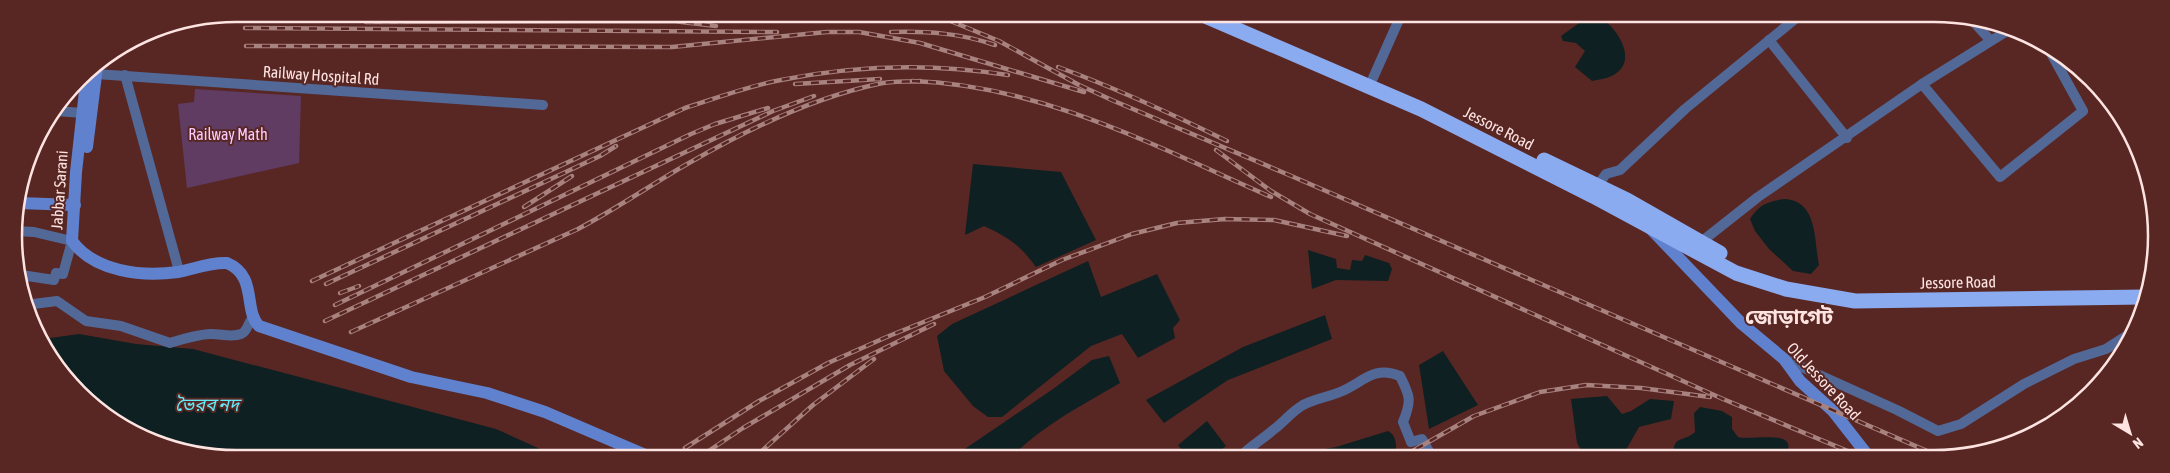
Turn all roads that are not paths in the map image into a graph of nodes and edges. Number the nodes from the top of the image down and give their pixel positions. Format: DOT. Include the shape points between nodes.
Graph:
graph roads {
  1 [pos="1219,22"];
  2 [pos="1241,22"];
  3 [pos="1398,22"];
  4 [pos="1789,22"];
  5 [pos="1980,28"];
  6 [pos="2002,34"];
  7 [pos="1769,40"];
  8 [pos="1990,40"];
  9 [pos="2056,62"];
  10 [pos="125,75"];
  11 [pos="95,76"];
  12 [pos="1373,78"];
  13 [pos="87,83"];
  14 [pos="88,83"];
  15 [pos="1922,84"];
  16 [pos="543,105"];
  17 [pos="63,112"];
  18 [pos="82,113"];
  19 [pos="1847,138"];
  20 [pos="1597,186"];
  21 [pos="1627,200"];
  22 [pos="25,203"];
  23 [pos="75,205"];
  24 [pos="1646,224"];
  25 [pos="22,231"];
  26 [pos="72,241"];
  27 [pos="1701,242"];
  28 [pos="179,272"];
  29 [pos="27,276"];
  30 [pos="1773,284"];
  31 [pos="2138,297"];
  32 [pos="34,304"];
  33 [pos="252,319"];
  34 [pos="2121,339"];
  35 [pos="1784,359"];
  36 [pos="634,450"];
  37 [pos="1246,450"];
  38 [pos="1428,450"];
  39 [pos="1864,450"];
  1 -- 24 [label="highway, Jessore Road" via="1430,113"];
  2 -- 12 [label="highway, Jessore Road"];
  3 -- 12 [label="street"];
  4 -- 7 [label="street"];
  5 -- 8 [label="street"];
  6 -- 8 [label="street"];
  7 -- 19 [label="street"];
  7 -- 20 [label="street" via="1685,109 1620,170 1606,174"];
  8 -- 15 [label="street"];
  9 -- 15 [label="street" via="2083,110 2000,177"];
  10 -- 11 [label="street, Railway Hospital Rd"];
  10 -- 16 [label="street, Railway Hospital Rd"];
  10 -- 28 [label="street"];
  12 -- 20 [label="highway, Jessore Road" via="1428,101"];
  13 -- 18 [label="main road, Jabbar Sarani"];
  14 -- 28 [label="main road, Jabbar Sarani" via="80,237 92,254 104,259"];
  15 -- 19 [label="street"];
  17 -- 18 [label="street"];
  18 -- 23 [label="main road, Jabbar Sarani"];
  19 -- 27 [label="street" via="1758,197"];
  20 -- 21 [label="highway, Jessore Road"];
  21 -- 24 [label="main road, Old Jessore Road"];
  21 -- 27 [label="highway, Jessore Road"];
  22 -- 23 [label="main road"];
  23 -- 26 [label="main road, Jabbar Sarani"];
  24 -- 30 [label="highway, Jessore Road" via="1736,272"];
  24 -- 35 [label="main road, Old Jessore Road" via="1742,324"];
  25 -- 26 [label="street"];
  26 -- 28 [label="main road, Jabbar Sarani" via="89,258 117,268 156,274"];
  26 -- 29 [label="street" via="63,274 56,272 54,280"];
  27 -- 30 [label="highway, Jessore Road"];
  28 -- 33 [label="main road" via="221,263 234,266 246,282"];
  30 -- 31 [label="highway, Jessore Road" via="1813,295 1855,301"];
  32 -- 33 [label="street" via="57,301 86,321 121,326 170,344 210,333 240,334"];
  33 -- 36 [label="main road" via="258,326 411,377 487,393 545,412"];
  34 -- 35 [label="street" via="2024,384 1961,424 1938,431"];
  35 -- 39 [label="main road, Old Jessore Road" via="1800,381 1833,411"];
  37 -- 38 [label="street" via="1304,405 1340,392 1374,373 1392,372 1400,376 1406,390 1410,405 1403,422 1411,442 1422,439"];
}
